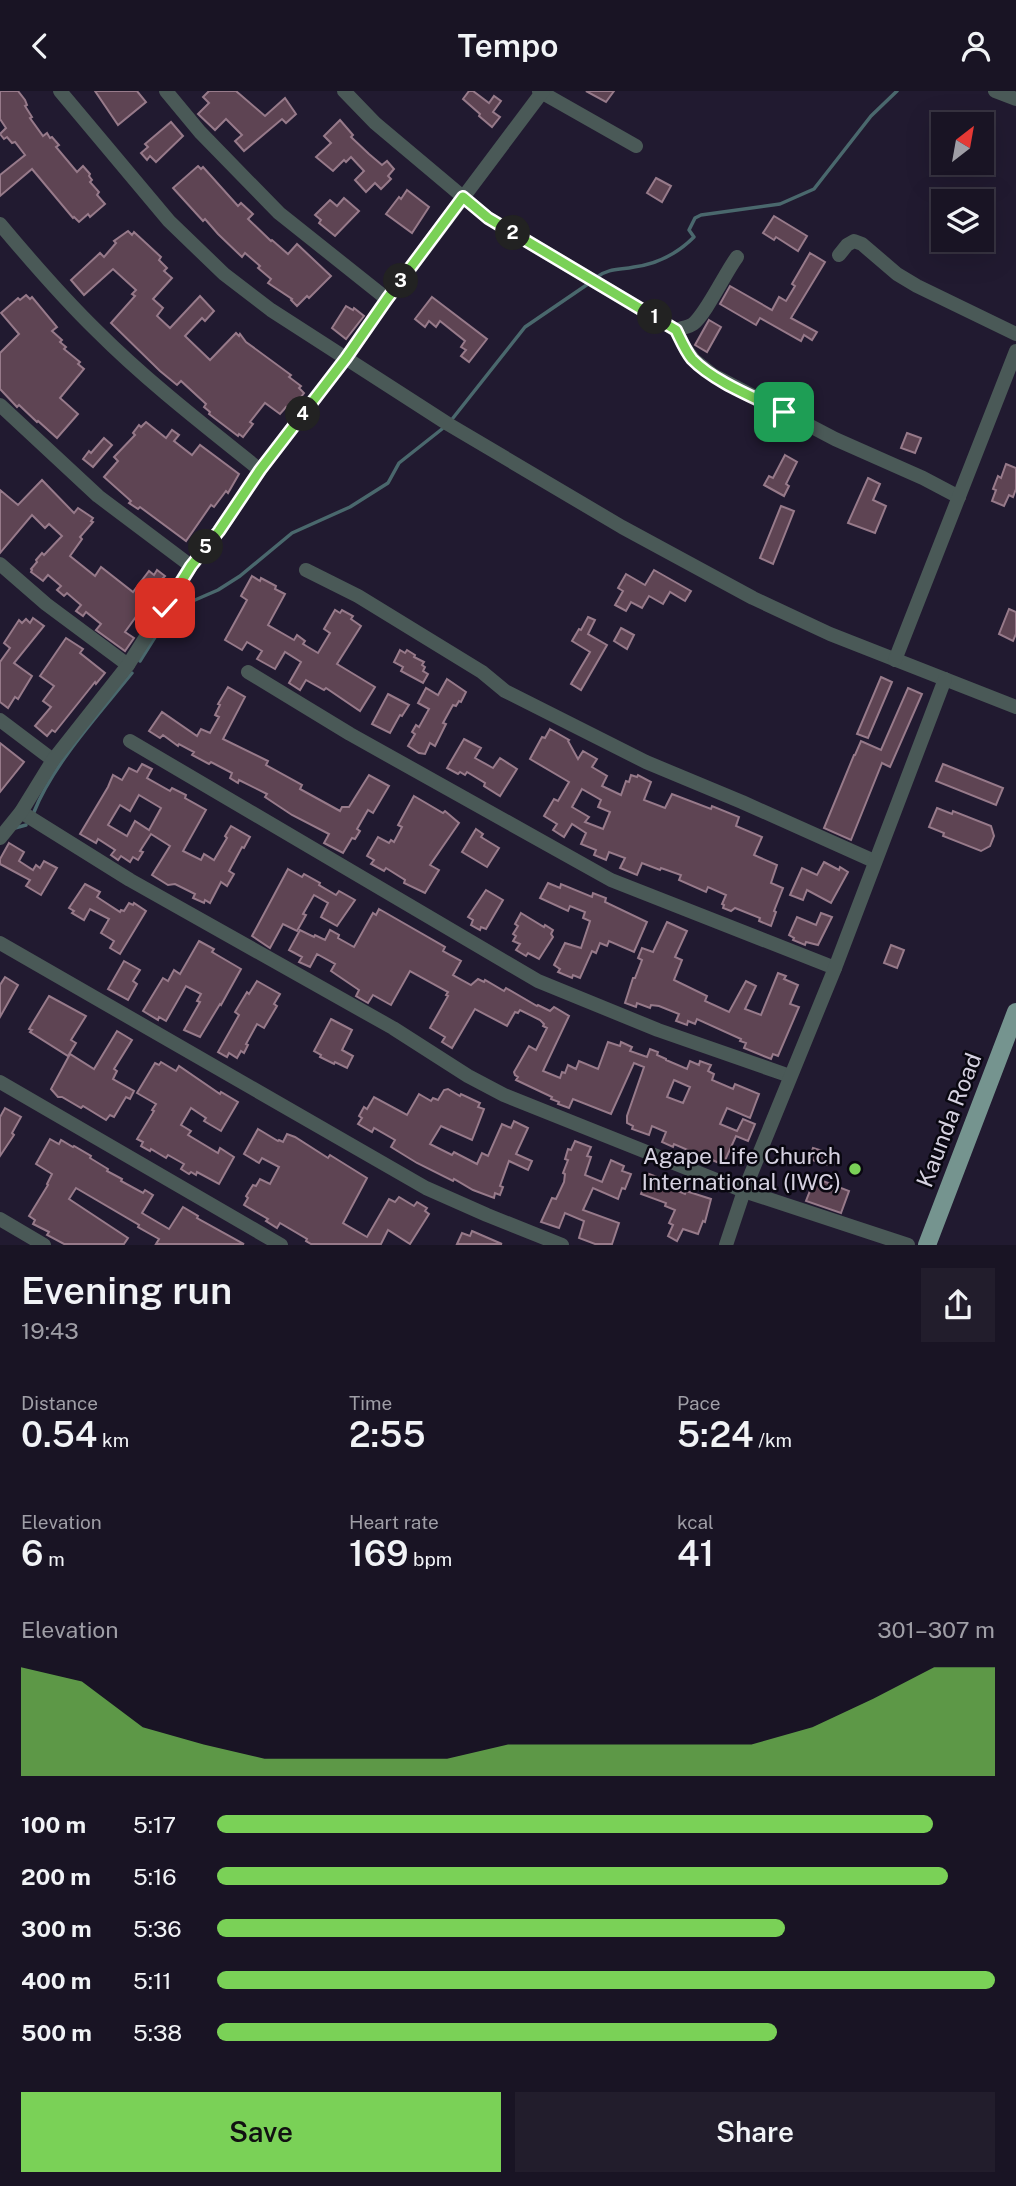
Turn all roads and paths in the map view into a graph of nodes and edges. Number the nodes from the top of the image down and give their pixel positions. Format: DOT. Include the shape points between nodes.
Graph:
graph roads {
  1 [pos="60,91"];
  2 [pos="166,91"];
  3 [pos="344,91"];
  4 [pos="995,91"];
  5 [pos="541,92"];
  6 [pos="1016,99"];
  7 [pos="636,146"];
  8 [pos="463,197"];
  9 [pos="0,224"];
  10 [pos="839,255"];
  11 [pos="737,257"];
  12 [pos="387,299"];
  13 [pos="676,330"];
  14 [pos="1016,334"];
  15 [pos="1016,351"];
  16 [pos="346,358"];
  17 [pos="0,405"];
  18 [pos="260,470"];
  19 [pos="960,497"];
  20 [pos="0,564"];
  21 [pos="191,566"];
  22 [pos="306,571"];
  23 [pos="895,660"];
  24 [pos="128,665"];
  25 [pos="248,672"];
  26 [pos="945,680"];
  27 [pos="1016,707"];
  28 [pos="0,720"];
  29 [pos="130,741"];
  30 [pos="54,760"];
  31 [pos="20,812"];
  32 [pos="0,838"];
  33 [pos="874,860"];
  34 [pos="0,943"];
  35 [pos="835,968"];
  36 [pos="1016,1012"];
  37 [pos="790,1076"];
  38 [pos="0,1082"];
  39 [pos="744,1191"];
  40 [pos="0,1220"];
  41 [pos="44,1244"];
  42 [pos="281,1244"];
  43 [pos="562,1244"];
  44 [pos="726,1244"];
  45 [pos="907,1244"];
  46 [pos="927,1244"];
  1 -- 16 [label="street" via="169,221 224,274"];
  2 -- 12 [label="street" via="279,213"];
  3 -- 8 [label="street"];
  4 -- 6 [label="street"];
  5 -- 7 [label="street"];
  5 -- 8 [label="street"];
  8 -- 12 [label="street"];
  8 -- 13 [label="street" via="488,218"];
  9 -- 18 [label="street" via="98,332 171,399"];
  10 -- 14 [label="street" via="854,241 862,244 917,286"];
  11 -- 13 [label="street" via="692,325"];
  12 -- 16 [label="street"];
  13 -- 19 [label="street" via="684,348 713,375"];
  15 -- 19 [label="street"];
  16 -- 18 [label="street"];
  16 -- 23 [label="street" via="448,425 622,527 796,618"];
  17 -- 21 [label="street" via="98,496"];
  18 -- 21 [label="street"];
  19 -- 23 [label="street"];
  20 -- 24 [label="street"];
  21 -- 24 [label="street"];
  22 -- 33 [label="street" via="358,596 505,691 646,762"];
  23 -- 26 [label="street"];
  24 -- 30 [label="street"];
  25 -- 35 [label="street" via="611,880"];
  26 -- 27 [label="street"];
  26 -- 33 [label="street"];
  28 -- 30 [label="street"];
  29 -- 37 [label="street" via="538,981 658,1030"];
  30 -- 31 [label="street"];
  31 -- 32 [label="street"];
  31 -- 39 [label="street" via="480,1083"];
  33 -- 35 [label="street"];
  34 -- 43 [label="street" via="426,1188"];
  35 -- 37 [label="street"];
  36 -- 46 [label="main road, Kaunda Road"];
  37 -- 39 [label="street"];
  38 -- 42 [label="street"];
  39 -- 44 [label="street"];
  39 -- 45 [label="street"];
  40 -- 41 [label="street"];
}
